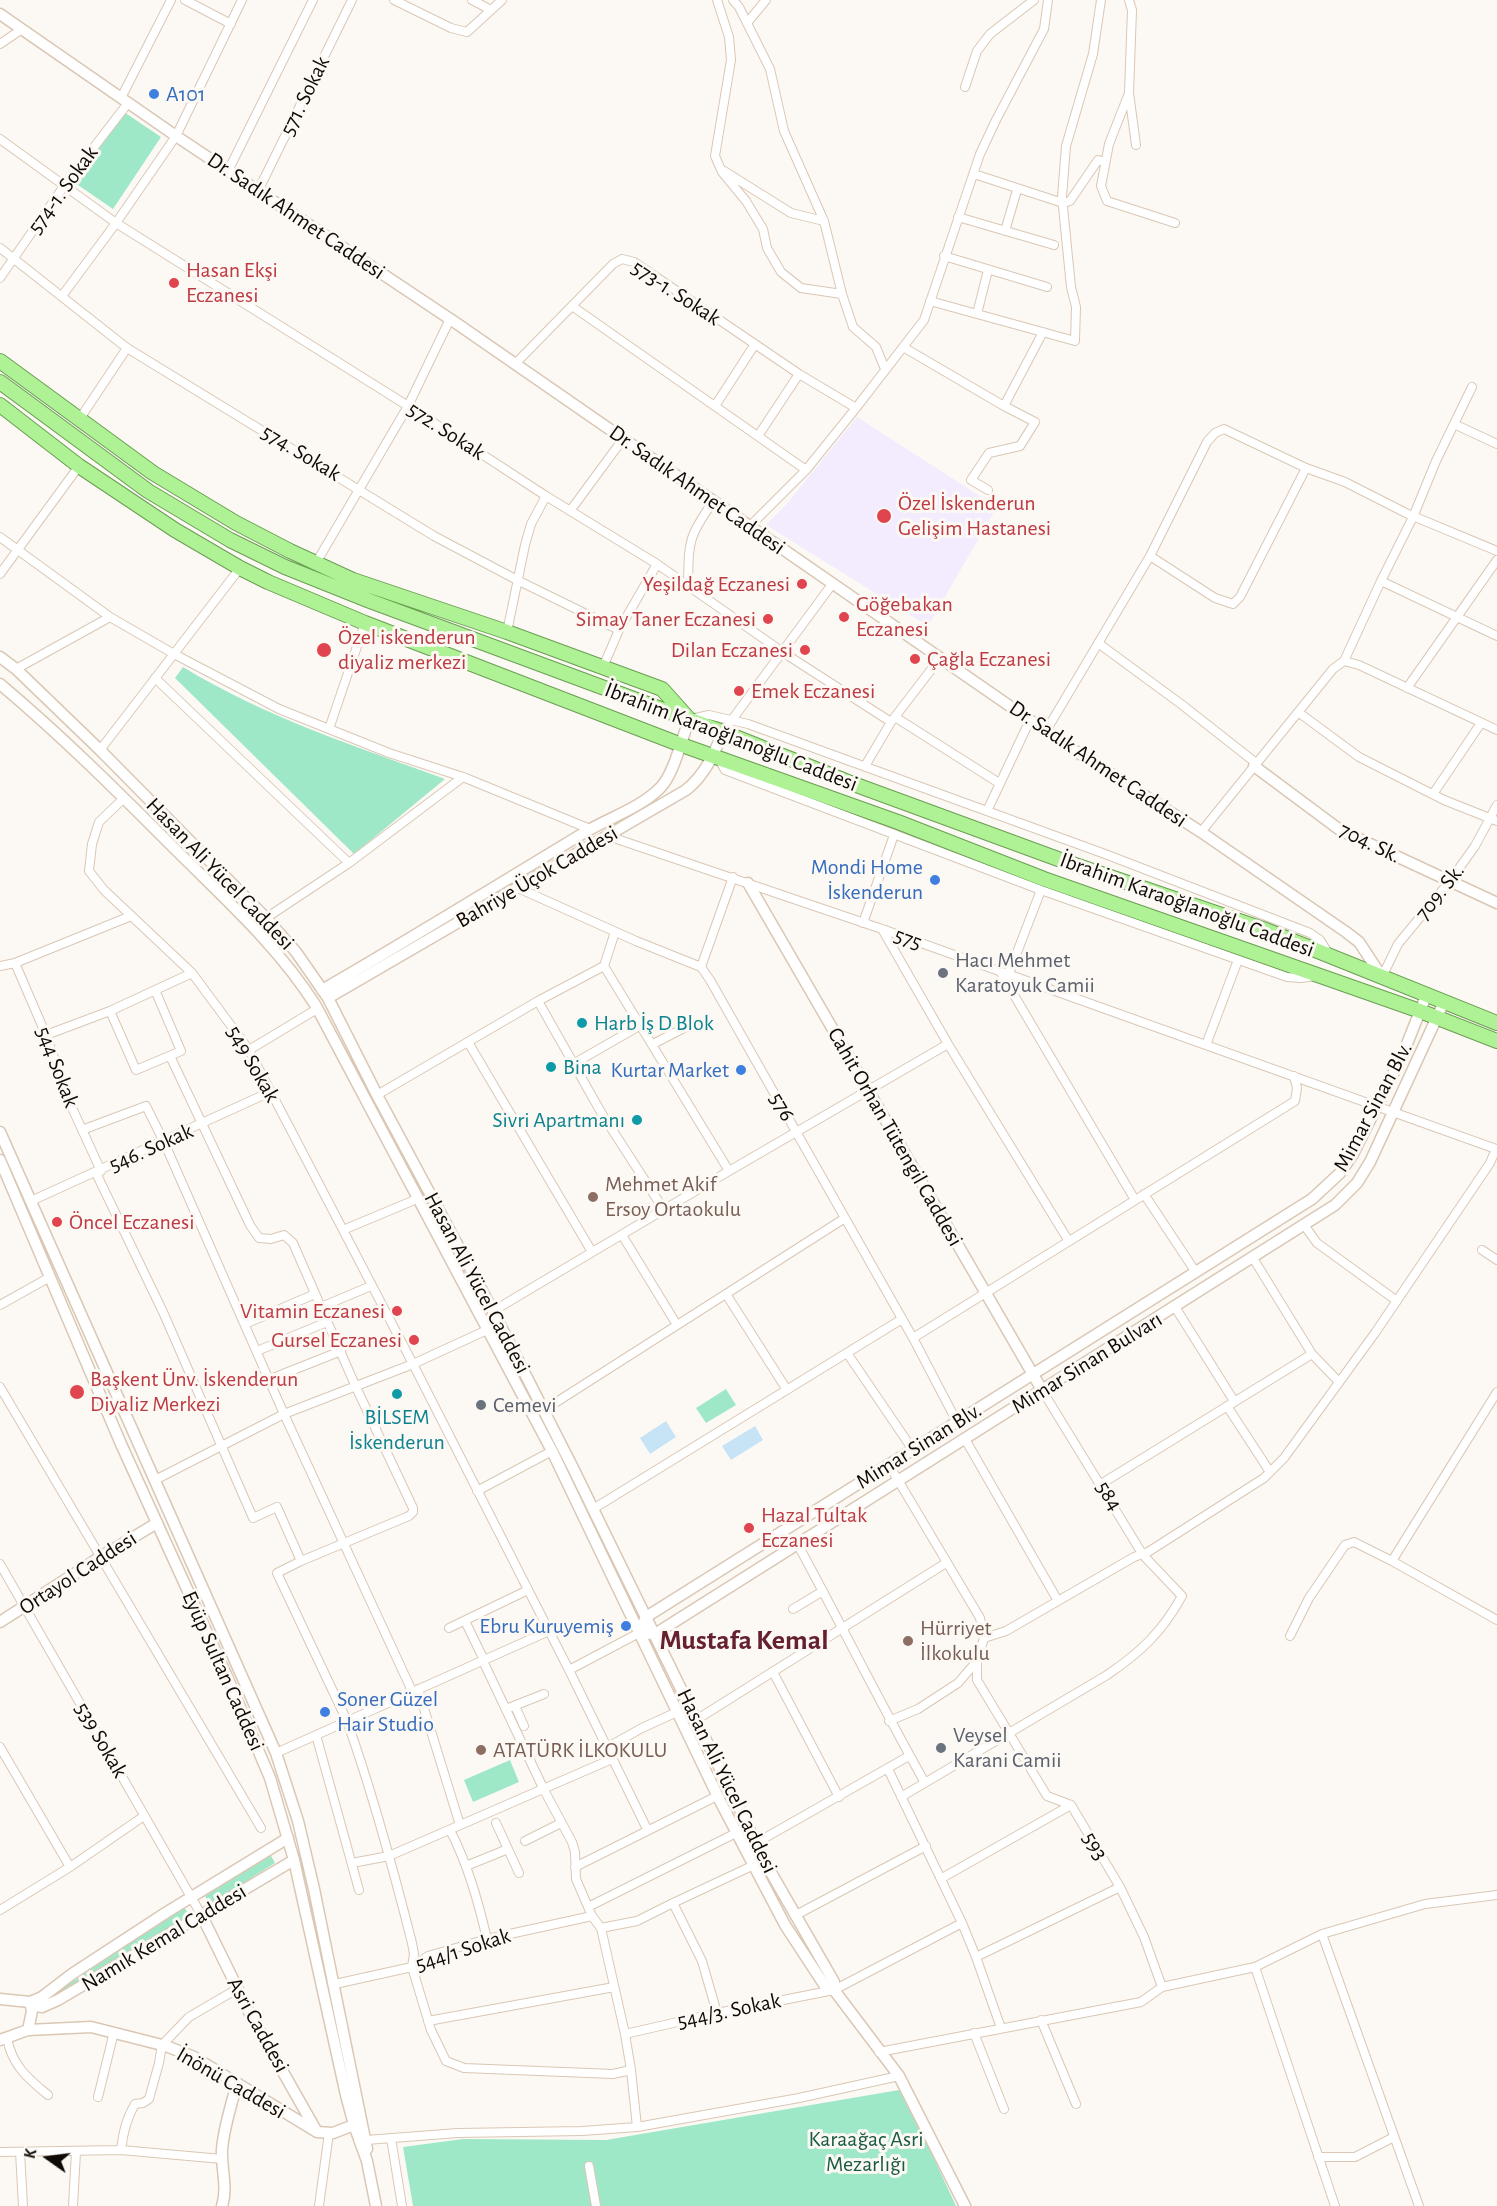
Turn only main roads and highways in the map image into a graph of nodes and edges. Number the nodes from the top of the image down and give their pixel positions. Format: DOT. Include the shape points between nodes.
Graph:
graph roads {
  1 [pos="0,361"];
  2 [pos="0,382"];
  3 [pos="0,405"];
  4 [pos="0,412"];
  5 [pos="35,434"];
  6 [pos="689,720"];
  7 [pos="1497,1023"];
  8 [pos="1492,1038"];
  1 -- 6 [label="highway" via="153,473 236,523 353,580 662,689"];
  2 -- 6 [label="highway, İbrahim Karaoğlanoğlu Caddesi" via="135,482 230,540 285,567"];
  3 -- 5 [label="highway, İbrahim Karaoğlanoğlu Caddesi"];
  4 -- 5 [label="highway"];
  5 -- 8 [label="highway, İbrahim Karaoğlanoğlu Caddesi" via="175,530 240,568 365,623 1044,879"];
  6 -- 7 [label="highway, İbrahim Karaoğlanoğlu Caddesi" via="937,816 1263,929"];
}
